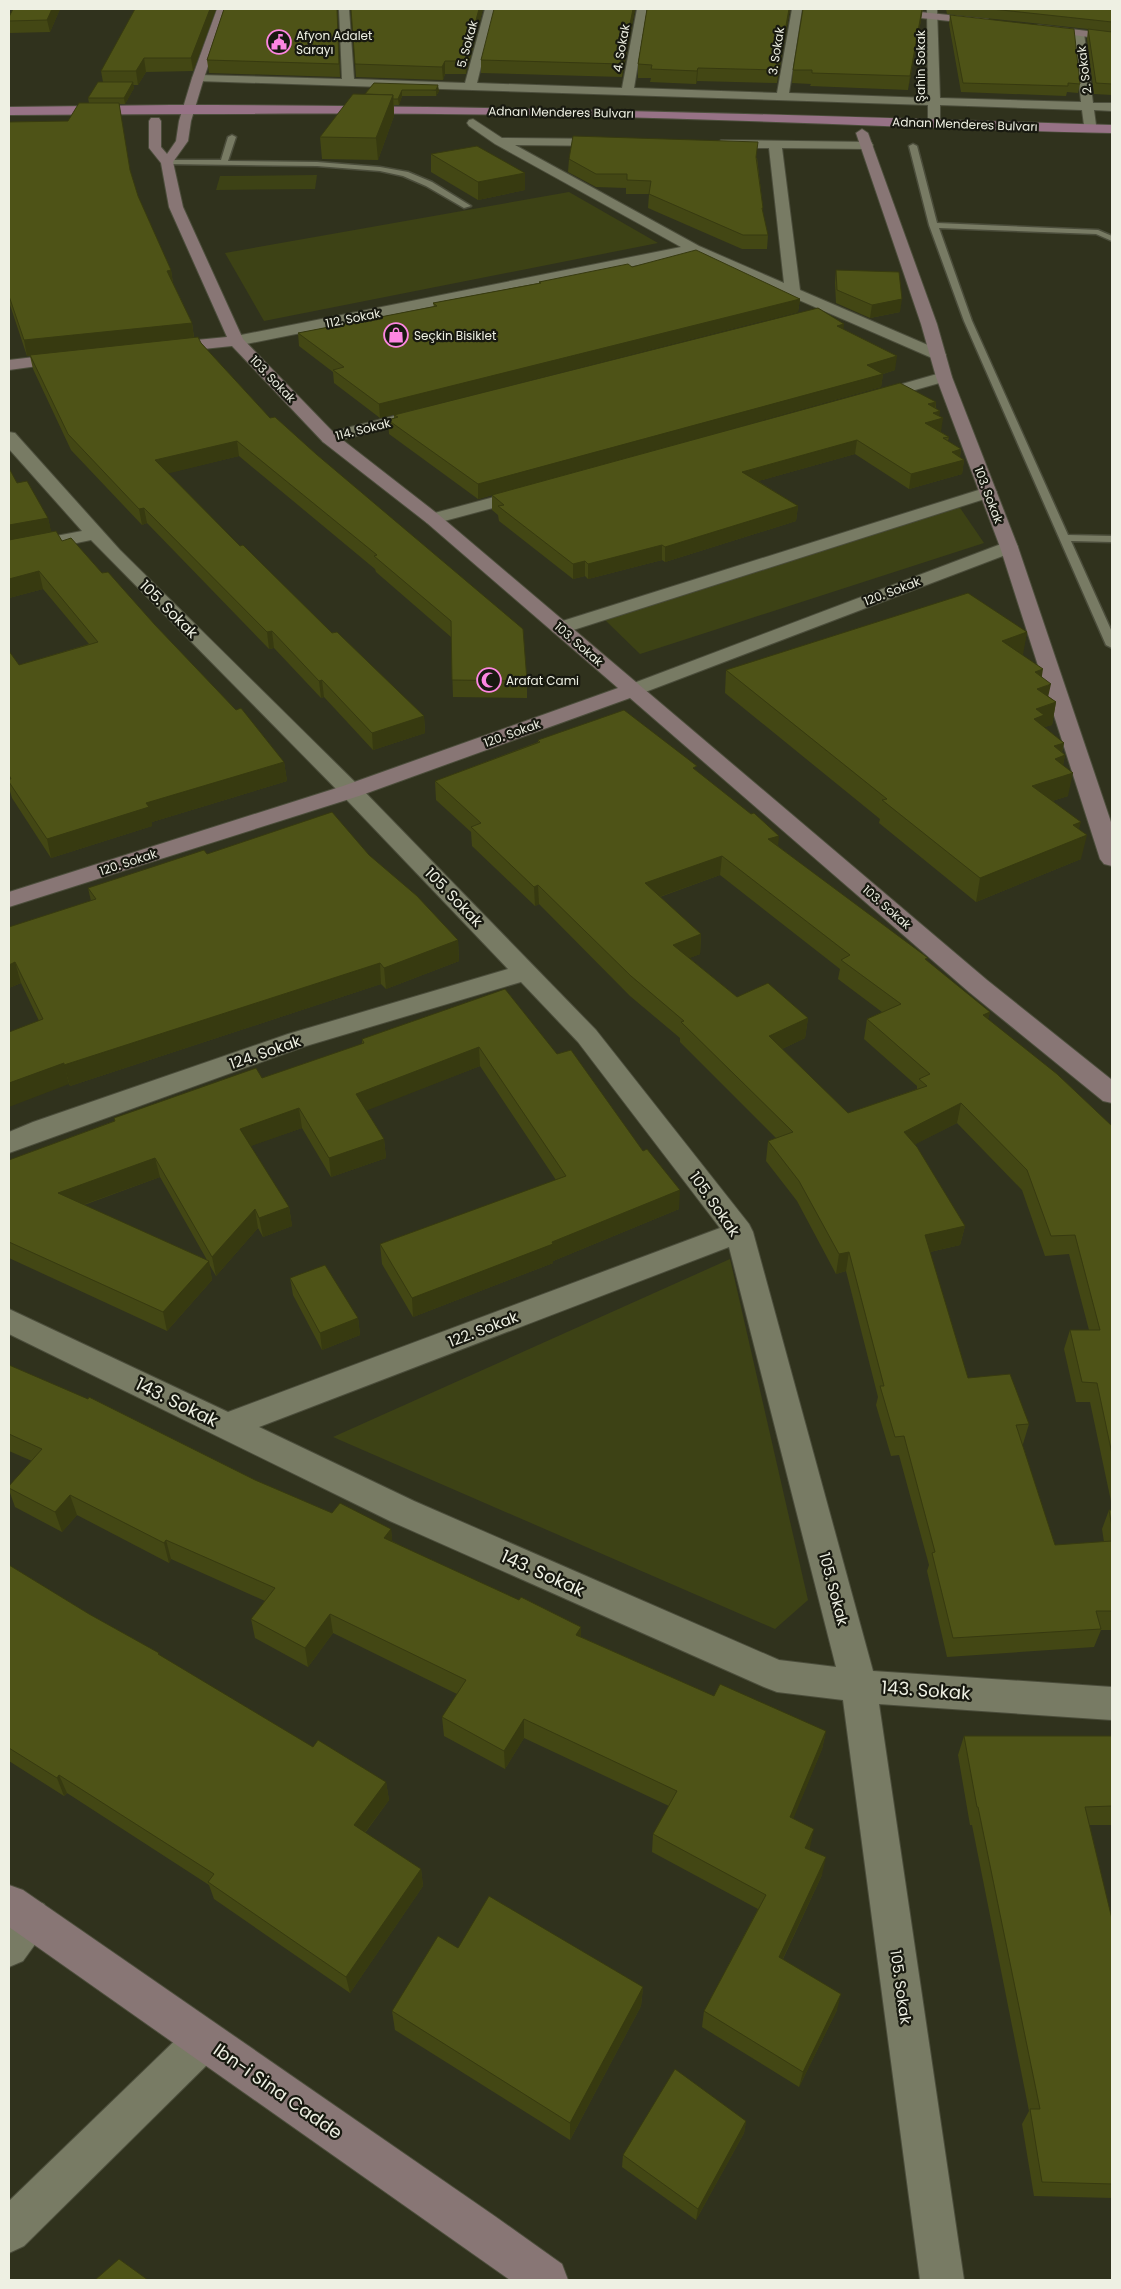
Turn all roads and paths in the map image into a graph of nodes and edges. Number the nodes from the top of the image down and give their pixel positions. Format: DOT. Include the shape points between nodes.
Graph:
graph roads {
  1 [pos="222,9"];
  2 [pos="344,9"];
  3 [pos="490,9"];
  4 [pos="642,9"];
  5 [pos="797,9"];
  6 [pos="863,9"];
  7 [pos="933,12"];
  8 [pos="1002,24"];
  9 [pos="1031,27"];
  10 [pos="1079,33"];
  11 [pos="1112,37"];
  12 [pos="198,78"];
  13 [pos="348,82"];
  14 [pos="470,87"];
  15 [pos="627,92"];
  16 [pos="782,97"];
  17 [pos="934,101"];
  18 [pos="1088,106"];
  19 [pos="1112,107"];
  20 [pos="190,108"];
  21 [pos="9,111"];
  22 [pos="9,121"];
  23 [pos="155,121"];
  24 [pos="185,121"];
  25 [pos="473,123"];
  26 [pos="934,123"];
  27 [pos="693,128"];
  28 [pos="1090,129"];
  29 [pos="1112,130"];
  30 [pos="842,132"];
  31 [pos="232,137"];
  32 [pos="867,137"];
  33 [pos="911,140"];
  34 [pos="499,141"];
  35 [pos="1112,141"];
  36 [pos="617,142"];
  37 [pos="706,144"];
  38 [pos="774,144"];
  39 [pos="167,162"];
  40 [pos="224,162"];
  41 [pos="467,206"];
  42 [pos="933,225"];
  43 [pos="1112,230"];
  44 [pos="1098,232"];
  45 [pos="1112,239"];
  46 [pos="694,249"];
  47 [pos="793,292"];
  48 [pos="832,310"];
  49 [pos="804,317"];
  50 [pos="236,341"];
  51 [pos="147,350"];
  52 [pos="88,356"];
  53 [pos="938,356"];
  54 [pos="9,364"];
  55 [pos="944,377"];
  56 [pos="860,401"];
  57 [pos="443,408"];
  58 [pos="329,438"];
  59 [pos="9,440"];
  60 [pos="547,488"];
  61 [pos="988,492"];
  62 [pos="433,519"];
  63 [pos="95,534"];
  64 [pos="1066,538"];
  65 [pos="1112,539"];
  66 [pos="1009,547"];
  67 [pos="9,551"];
  68 [pos="560,628"];
  69 [pos="1112,645"];
  70 [pos="632,690"];
  71 [pos="351,791"];
  72 [pos="1112,859"];
  73 [pos="9,900"];
  74 [pos="526,972"];
  75 [pos="1112,1094"];
  76 [pos="9,1144"];
  77 [pos="739,1232"];
  78 [pos="9,1321"];
  79 [pos="227,1426"];
  80 [pos="859,1686"];
  81 [pos="1112,1703"];
  82 [pos="16,1923"];
  83 [pos="204,2040"];
  84 [pos="9,2232"];
  85 [pos="546,2280"];
  86 [pos="942,2280"];
  1 -- 12 [label="street"];
  2 -- 13 [label="street"];
  3 -- 14 [label="street, 5. Sokak"];
  4 -- 15 [label="street, 4. Sokak"];
  5 -- 16 [label="street, 3. Sokak"];
  6 -- 7 [label="street"];
  7 -- 8 [label="street"];
  7 -- 17 [label="street, Şahin Sokak"];
  9 -- 10 [label="street"];
  10 -- 11 [label="street"];
  10 -- 18 [label="street, 2. Sokak"];
  12 -- 13 [label="street"];
  12 -- 20 [label="street"];
  13 -- 14 [label="street"];
  14 -- 15 [label="street"];
  15 -- 16 [label="street"];
  16 -- 17 [label="street"];
  17 -- 18 [label="street"];
  17 -- 26 [label="street, Şahin Sokak"];
  18 -- 19 [label="street"];
  18 -- 28 [label="street, 2. Sokak"];
  20 -- 21 [label="main road, Adnan Menderes Bulvarı"];
  20 -- 24 [label="street"];
  20 -- 26 [label="main road, Adnan Menderes Bulvarı" via="661,114"];
  22 -- 23 [label="main road, Adnan Menderes Bulvarı"];
  23 -- 24 [label="main road, Adnan Menderes Bulvarı"];
  23 -- 39 [label="street, 103. Sokak" via="155,148"];
  24 -- 25 [label="main road, Adnan Menderes Bulvarı"];
  24 -- 39 [label="street" via="182,141"];
  25 -- 27 [label="main road, Adnan Menderes Bulvarı"];
  25 -- 34 [label="street"];
  26 -- 28 [label="main road, Adnan Menderes Bulvarı"];
  28 -- 29 [label="main road, Adnan Menderes Bulvarı"];
  30 -- 32 [label="main road"];
  31 -- 40 [label="lane"];
  32 -- 38 [label="street"];
  32 -- 53 [label="street, 103. Sokak"];
  33 -- 35 [label="main road, Adnan Menderes Bulvarı"];
  33 -- 42 [label="lane"];
  34 -- 36 [label="street"];
  34 -- 46 [label="street"];
  37 -- 38 [label="street"];
  38 -- 47 [label="street"];
  39 -- 40 [label="lane"];
  39 -- 50 [label="street, 103. Sokak" via="176,207"];
  40 -- 41 [label="lane" via="380,169 405,174 429,184"];
  42 -- 44 [label="lane"];
  42 -- 64 [label="lane" via="968,320"];
  43 -- 44 [label="lane"];
  44 -- 45 [label="lane"];
  46 -- 47 [label="street"];
  46 -- 50 [label="street, 112. Sokak"];
  47 -- 48 [label="street"];
  48 -- 49 [label="street"];
  48 -- 53 [label="street"];
  50 -- 51 [label="street, 112. Sokak"];
  50 -- 58 [label="street, 103. Sokak"];
  52 -- 54 [label="street"];
  53 -- 55 [label="street, 103. Sokak"];
  55 -- 56 [label="street"];
  55 -- 61 [label="street, 103. Sokak"];
  57 -- 58 [label="street, 114. Sokak"];
  58 -- 62 [label="street, 103. Sokak"];
  59 -- 63 [label="street, 105. Sokak"];
  60 -- 62 [label="street"];
  61 -- 66 [label="street, 103. Sokak"];
  61 -- 68 [label="street"];
  62 -- 68 [label="street, 103. Sokak"];
  63 -- 67 [label="street"];
  63 -- 71 [label="street, 105. Sokak"];
  64 -- 65 [label="lane"];
  64 -- 69 [label="lane"];
  66 -- 70 [label="street, 120. Sokak"];
  66 -- 72 [label="street, 103. Sokak"];
  68 -- 70 [label="street, 103. Sokak"];
  70 -- 71 [label="street, 120. Sokak"];
  70 -- 75 [label="street, 103. Sokak" via="978,986"];
  71 -- 73 [label="street, 120. Sokak"];
  71 -- 74 [label="street, 105. Sokak"];
  74 -- 76 [label="street, 124. Sokak" via="297,1040"];
  74 -- 77 [label="street, 105. Sokak" via="587,1036"];
  77 -- 79 [label="street, 122. Sokak"];
  77 -- 80 [label="street, 105. Sokak"];
  78 -- 79 [label="street, 143. Sokak"];
  79 -- 80 [label="street, 143. Sokak" via="402,1511 777,1676"];
  80 -- 81 [label="street, 143. Sokak"];
  80 -- 86 [label="street, 105. Sokak"];
  82 -- 83 [label="street, Ibn-i Sina Cadde"];
  83 -- 84 [label="street"];
  83 -- 85 [label="street, Ibn-i Sina Cadde"];
}
